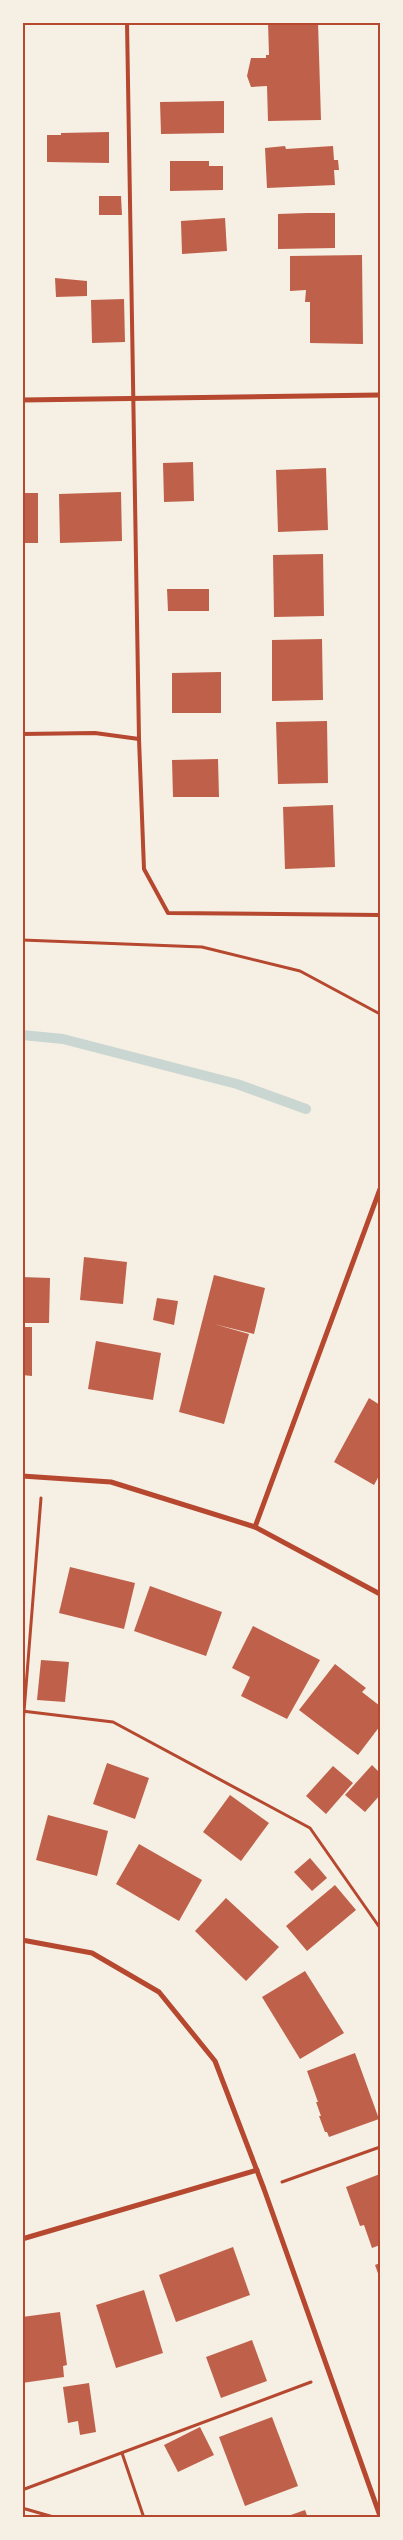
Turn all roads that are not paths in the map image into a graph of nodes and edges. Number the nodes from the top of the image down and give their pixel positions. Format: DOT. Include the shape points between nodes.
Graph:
graph roads {
  1 [pos="127,22"];
  2 [pos="380,395"];
  3 [pos="132,398"];
  4 [pos="22,400"];
  5 [pos="22,734"];
  6 [pos="139,740"];
  7 [pos="380,915"];
  8 [pos="380,1189"];
  9 [pos="22,1476"];
  10 [pos="256,1527"];
  11 [pos="380,1594"];
  12 [pos="22,1940"];
  13 [pos="257,2170"];
  14 [pos="22,2239"];
  15 [pos="380,2516"];
  1 -- 3 [label="lane"];
  2 -- 3 [label="street"];
  3 -- 4 [label="street"];
  3 -- 6 [label="lane"];
  5 -- 6 [label="lane" via="95,733"];
  6 -- 7 [label="lane" via="144,869 168,913"];
  8 -- 10 [label="street"];
  9 -- 10 [label="street" via="111,1482"];
  10 -- 11 [label="street"];
  12 -- 13 [label="street" via="92,1953 159,1992 215,2061"];
  13 -- 14 [label="street"];
  13 -- 15 [label="street"];
}
